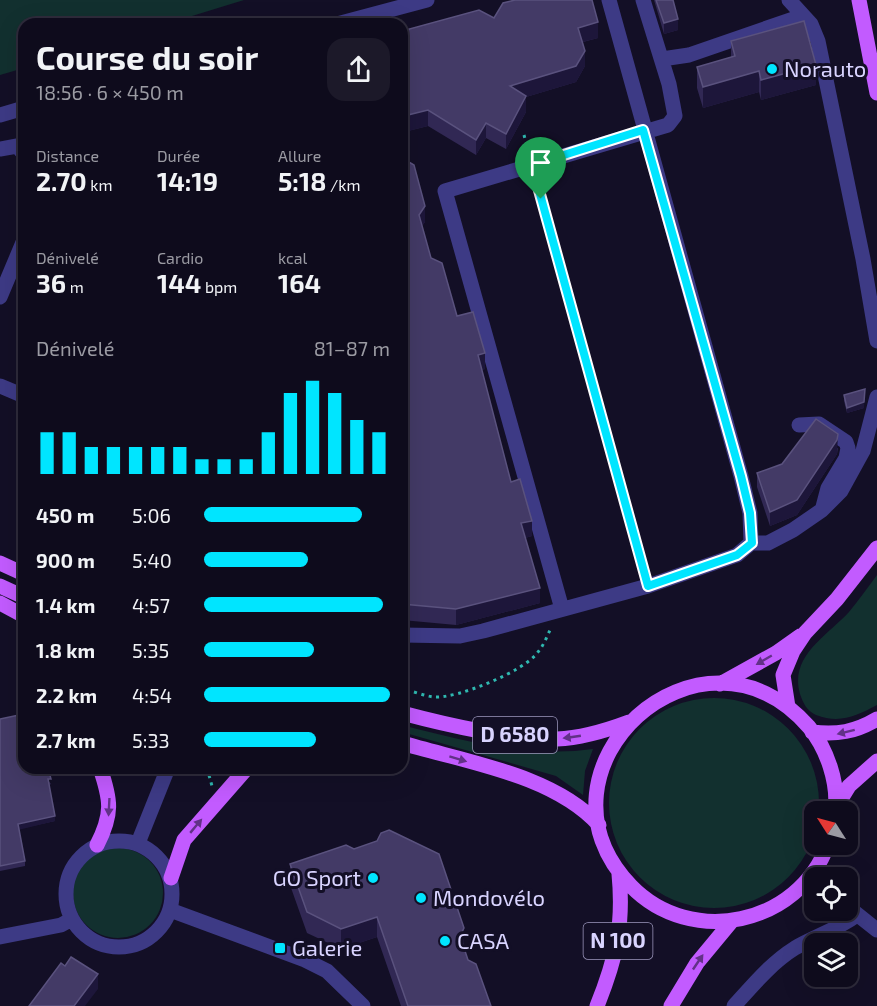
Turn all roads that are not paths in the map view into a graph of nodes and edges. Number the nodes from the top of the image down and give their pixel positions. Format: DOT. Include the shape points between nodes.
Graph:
graph roads {
  1 [pos="427,0"];
  2 [pos="609,0"];
  3 [pos="643,0"];
  4 [pos="789,0"];
  5 [pos="859,0"];
  6 [pos="360,18"];
  7 [pos="811,24"];
  8 [pos="662,59"];
  9 [pos="877,93"];
  10 [pos="18,110"];
  11 [pos="0,115"];
  12 [pos="643,130"];
  13 [pos="18,147"];
  14 [pos="0,149"];
  15 [pos="18,254"];
  16 [pos="0,297"];
  17 [pos="876,336"];
  18 [pos="0,386"];
  19 [pos="18,394"];
  20 [pos="877,397"];
  21 [pos="799,425"];
  22 [pos="822,510"];
  23 [pos="752,543"];
  24 [pos="877,548"];
  25 [pos="0,563"];
  26 [pos="18,571"];
  27 [pos="0,586"];
  28 [pos="18,594"];
  29 [pos="0,603"];
  30 [pos="562,609"];
  31 [pos="18,613"];
  32 [pos="805,633"];
  33 [pos="408,635"];
  34 [pos="720,684"];
  35 [pos="788,707"];
  36 [pos="408,714"];
  37 [pos="877,719"];
  38 [pos="628,722"];
  39 [pos="812,732"];
  40 [pos="408,745"];
  41 [pos="877,761"];
  42 [pos="102,774"];
  43 [pos="166,774"];
  44 [pos="242,774"];
  45 [pos="835,801"];
  46 [pos="841,801"];
  47 [pos="599,825"];
  48 [pos="138,843"];
  49 [pos="97,845"];
  50 [pos="619,874"];
  51 [pos="171,878"];
  52 [pos="804,886"];
  53 [pos="170,910"];
  54 [pos="858,916"];
  55 [pos="72,920"];
  56 [pos="844,921"];
  57 [pos="731,922"];
  58 [pos="877,930"];
  59 [pos="0,937"];
  60 [pos="363,1006"];
  61 [pos="597,1006"];
  62 [pos="671,1006"];
  63 [pos="734,1006"];
  1 -- 6 [label="street"];
  2 -- 12 [label="street"];
  3 -- 8 [label="street"];
  4 -- 7 [label="street"];
  5 -- 9 [label="main road"];
  7 -- 8 [label="street" via="796,18 689,55"];
  7 -- 17 [label="street" via="818,41"];
  8 -- 12 [label="street" via="675,116 661,129"];
  10 -- 11 [label="street"];
  12 -- 23 [label="street" via="741,476"];
  12 -- 30 [label="street" via="445,190"];
  13 -- 14 [label="street"];
  15 -- 16 [label="street"];
  18 -- 19 [label="street"];
  20 -- 22 [label="street" via="863,451 841,491"];
  21 -- 22 [label="street" via="819,424 846,442 848,448"];
  22 -- 23 [label="street" via="768,543"];
  23 -- 30 [label="street" via="737,555 648,586"];
  24 -- 32 [label="main road"];
  25 -- 26 [label="main road"];
  27 -- 28 [label="main road"];
  29 -- 31 [label="main road"];
  30 -- 33 [label="street" via="460,636"];
  32 -- 34 [label="main road, one-way"];
  32 -- 35 [label="main road" via="783,675"];
  34 -- 35 [label="main road, N 100" via="752,689"];
  34 -- 38 [label="main road, N 100" via="680,690 644,708"];
  35 -- 39 [label="main road, N 100"];
  38 -- 36 [label="main road, D 6580, one-way" via="595,734 556,740"];
  37 -- 39 [label="main road, one-way" via="846,733"];
  38 -- 47 [label="main road, N 100" via="615,740 599,781"];
  39 -- 45 [label="main road, N 100" via="831,767"];
  40 -- 47 [label="main road, D 6580, one-way" via="550,788 584,808"];
  41 -- 46 [label="main road" via="849,786"];
  42 -- 49 [label="main road, one-way" via="110,806"];
  43 -- 48 [label="street"];
  51 -- 44 [label="main road, one-way" via="184,840"];
  47 -- 50 [label="main road, N 100" via="606,851"];
  48 -- 49 [label="street" via="117,840"];
  48 -- 51 [label="street" via="164,863"];
  49 -- 55 [label="street" via="75,863 68,877 66,891"];
  50 -- 57 [label="main road, N 100" via="641,897 669,913 699,922"];
  50 -- 61 [label="main road, N 100" via="621,927 614,963"];
  51 -- 53 [label="street"];
  52 -- 57 [label="main road, N 100" via="771,909"];
  53 -- 55 [label="street" via="153,935 124,947 94,941"];
  53 -- 60 [label="street" via="305,960 327,971"];
  54 -- 58 [label="street"];
  55 -- 59 [label="street"];
  56 -- 63 [label="street" via="838,929 797,947 773,963"];
  62 -- 57 [label="main road, one-way" via="697,963"];
}
